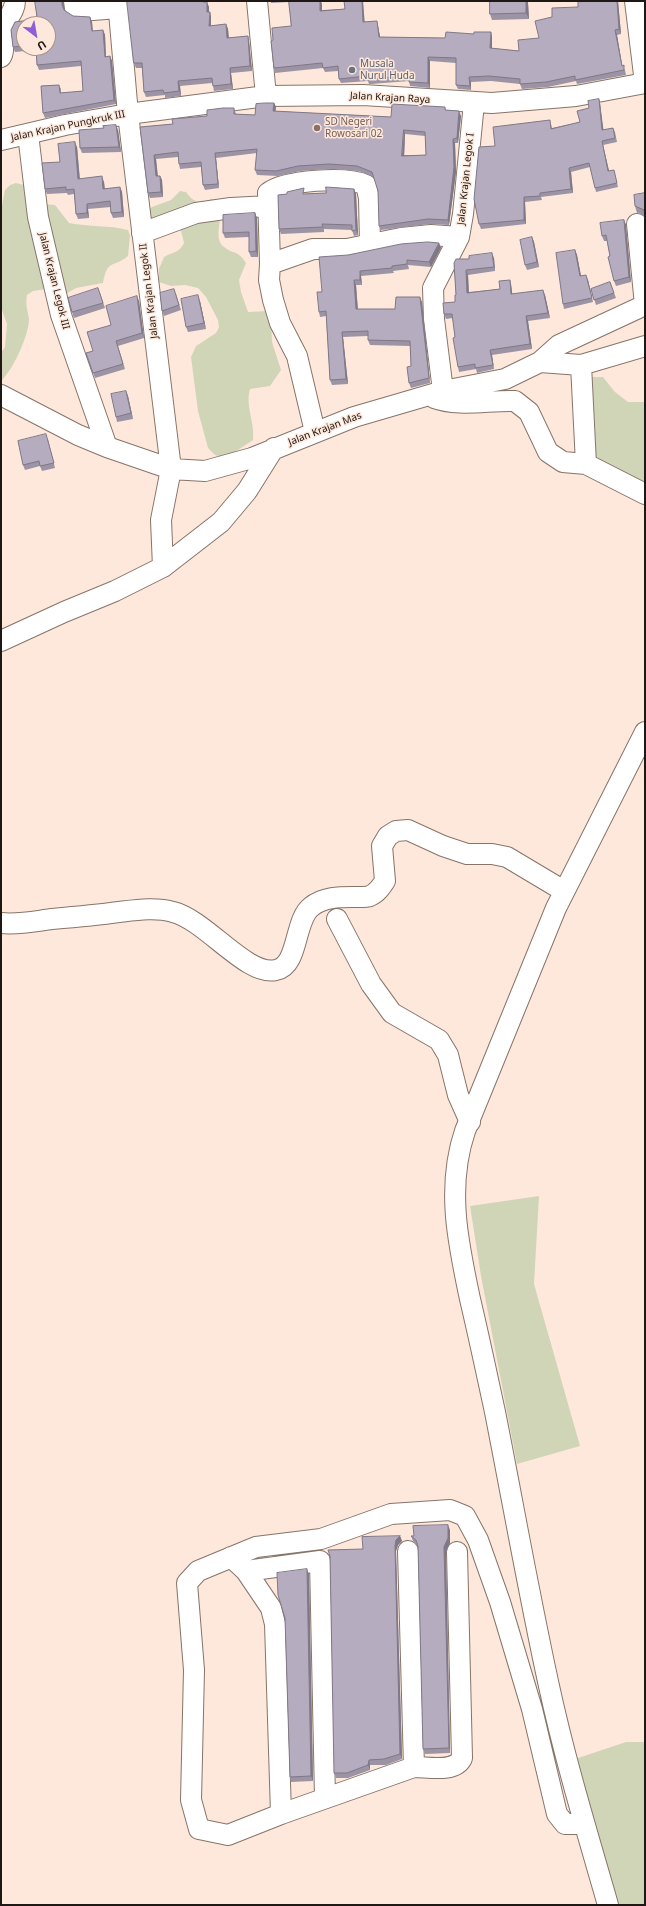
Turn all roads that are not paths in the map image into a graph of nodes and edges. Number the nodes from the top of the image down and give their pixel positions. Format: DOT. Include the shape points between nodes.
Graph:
graph roads {
  1 [pos="15,1"];
  2 [pos="74,1"];
  3 [pos="256,1"];
  4 [pos="634,1"];
  5 [pos="118,4"];
  6 [pos="1,56"];
  7 [pos="645,83"];
  8 [pos="266,96"];
  9 [pos="474,103"];
  10 [pos="132,114"];
  11 [pos="28,134"];
  12 [pos="1,140"];
  13 [pos="268,206"];
  14 [pos="637,224"];
  15 [pos="142,233"];
  16 [pos="459,237"];
  17 [pos="370,244"];
  18 [pos="270,264"];
  19 [pos="645,305"];
  20 [pos="645,346"];
  21 [pos="540,362"];
  22 [pos="581,365"];
  23 [pos="436,394"];
  24 [pos="1,395"];
  25 [pos="315,432"];
  26 [pos="107,447"];
  27 [pos="274,448"];
  28 [pos="586,464"];
  29 [pos="171,469"];
  30 [pos="645,494"];
  31 [pos="163,567"];
  32 [pos="1,641"];
  33 [pos="645,732"];
  34 [pos="564,892"];
  35 [pos="337,919"];
  36 [pos="1,924"];
  37 [pos="470,1122"];
  38 [pos="408,1551"];
  39 [pos="457,1552"];
  40 [pos="231,1557"];
  41 [pos="246,1571"];
  42 [pos="414,1767"];
  43 [pos="325,1798"];
  44 [pos="281,1814"];
  45 [pos="584,1824"];
  46 [pos="608,1905"];
  1 -- 6 [label="street" via="14,9 2,29"];
  2 -- 5 [label="street" via="75,8 80,11"];
  3 -- 8 [label="street"];
  4 -- 7 [label="street"];
  5 -- 10 [label="street"];
  7 -- 9 [label="street, Jalan Krajan Raya" via="576,96"];
  8 -- 9 [label="street, Jalan Krajan Raya" via="363,95"];
  8 -- 10 [label="street, Jalan Krajan Raya"];
  9 -- 16 [label="street, Jalan Krajan Legok I"];
  10 -- 11 [label="street, Jalan Krajan Pungkruk III"];
  10 -- 15 [label="street, Jalan Krajan Legok II"];
  11 -- 12 [label="street, Jalan Krajan Pungkruk III"];
  11 -- 26 [label="street, Jalan Krajan Legok III" via="38,217 61,315"];
  13 -- 15 [label="street" via="196,213"];
  13 -- 17 [label="street" via="268,193 286,186 319,181 364,184 367,187"];
  13 -- 18 [label="street"];
  14 -- 19 [label="street"];
  15 -- 29 [label="street, Jalan Krajan Legok II"];
  16 -- 17 [label="street" via="431,235"];
  16 -- 23 [label="street, Jalan Krajan Legok I" via="433,288"];
  17 -- 18 [label="street" via="347,249 313,249"];
  18 -- 25 [label="street" via="269,280 273,300 280,323 297,356"];
  19 -- 21 [label="street, Jalan Krajan Mas" via="559,345"];
  20 -- 22 [label="street"];
  21 -- 22 [label="street"];
  21 -- 23 [label="street, Jalan Krajan Mas" via="505,378"];
  22 -- 28 [label="street"];
  23 -- 25 [label="street, Jalan Krajan Mas" via="354,416"];
  23 -- 28 [label="street" via="447,402 515,400 529,412 548,452 563,462"];
  24 -- 26 [label="street, Jalan Krajan Mas"];
  25 -- 27 [label="street, Jalan Krajan Mas"];
  26 -- 29 [label="street, Jalan Krajan Mas"];
  27 -- 29 [label="street, Jalan Krajan Mas" via="252,458 205,471"];
  27 -- 31 [label="street" via="247,491 221,522"];
  28 -- 30 [label="street"];
  29 -- 31 [label="street, Jalan Krajan Legok II" via="161,520"];
  31 -- 32 [label="street"];
  33 -- 34 [label="street"];
  34 -- 36 [label="street" via="507,857 467,854 408,830 396,831 388,836 382,846 385,881 379,889 369,896 338,897 312,906 304,915 292,955 277,970 263,971 249,965 200,925 172,911 137,910"];
  34 -- 37 [label="street"];
  35 -- 37 [label="street" via="371,984 392,1013 439,1040 448,1055 458,1095"];
  37 -- 45 [label="street" via="459,1149 455,1177 458,1244 549,1687"];
  38 -- 42 [label="street"];
  39 -- 42 [label="street" via="462,1758 460,1763 453,1767"];
  40 -- 41 [label="street"];
  40 -- 44 [label="street" via="198,1571 187,1583 194,1670 191,1800 200,1829 228,1835"];
  40 -- 45 [label="street" via="256,1547 321,1539 391,1514 450,1510 465,1516 478,1540 500,1602 532,1709 557,1814 565,1824"];
  41 -- 43 [label="street" via="320,1561"];
  41 -- 44 [label="street" via="271,1608 276,1624"];
  42 -- 43 [label="street"];
  43 -- 44 [label="street"];
  45 -- 46 [label="street"];
}
